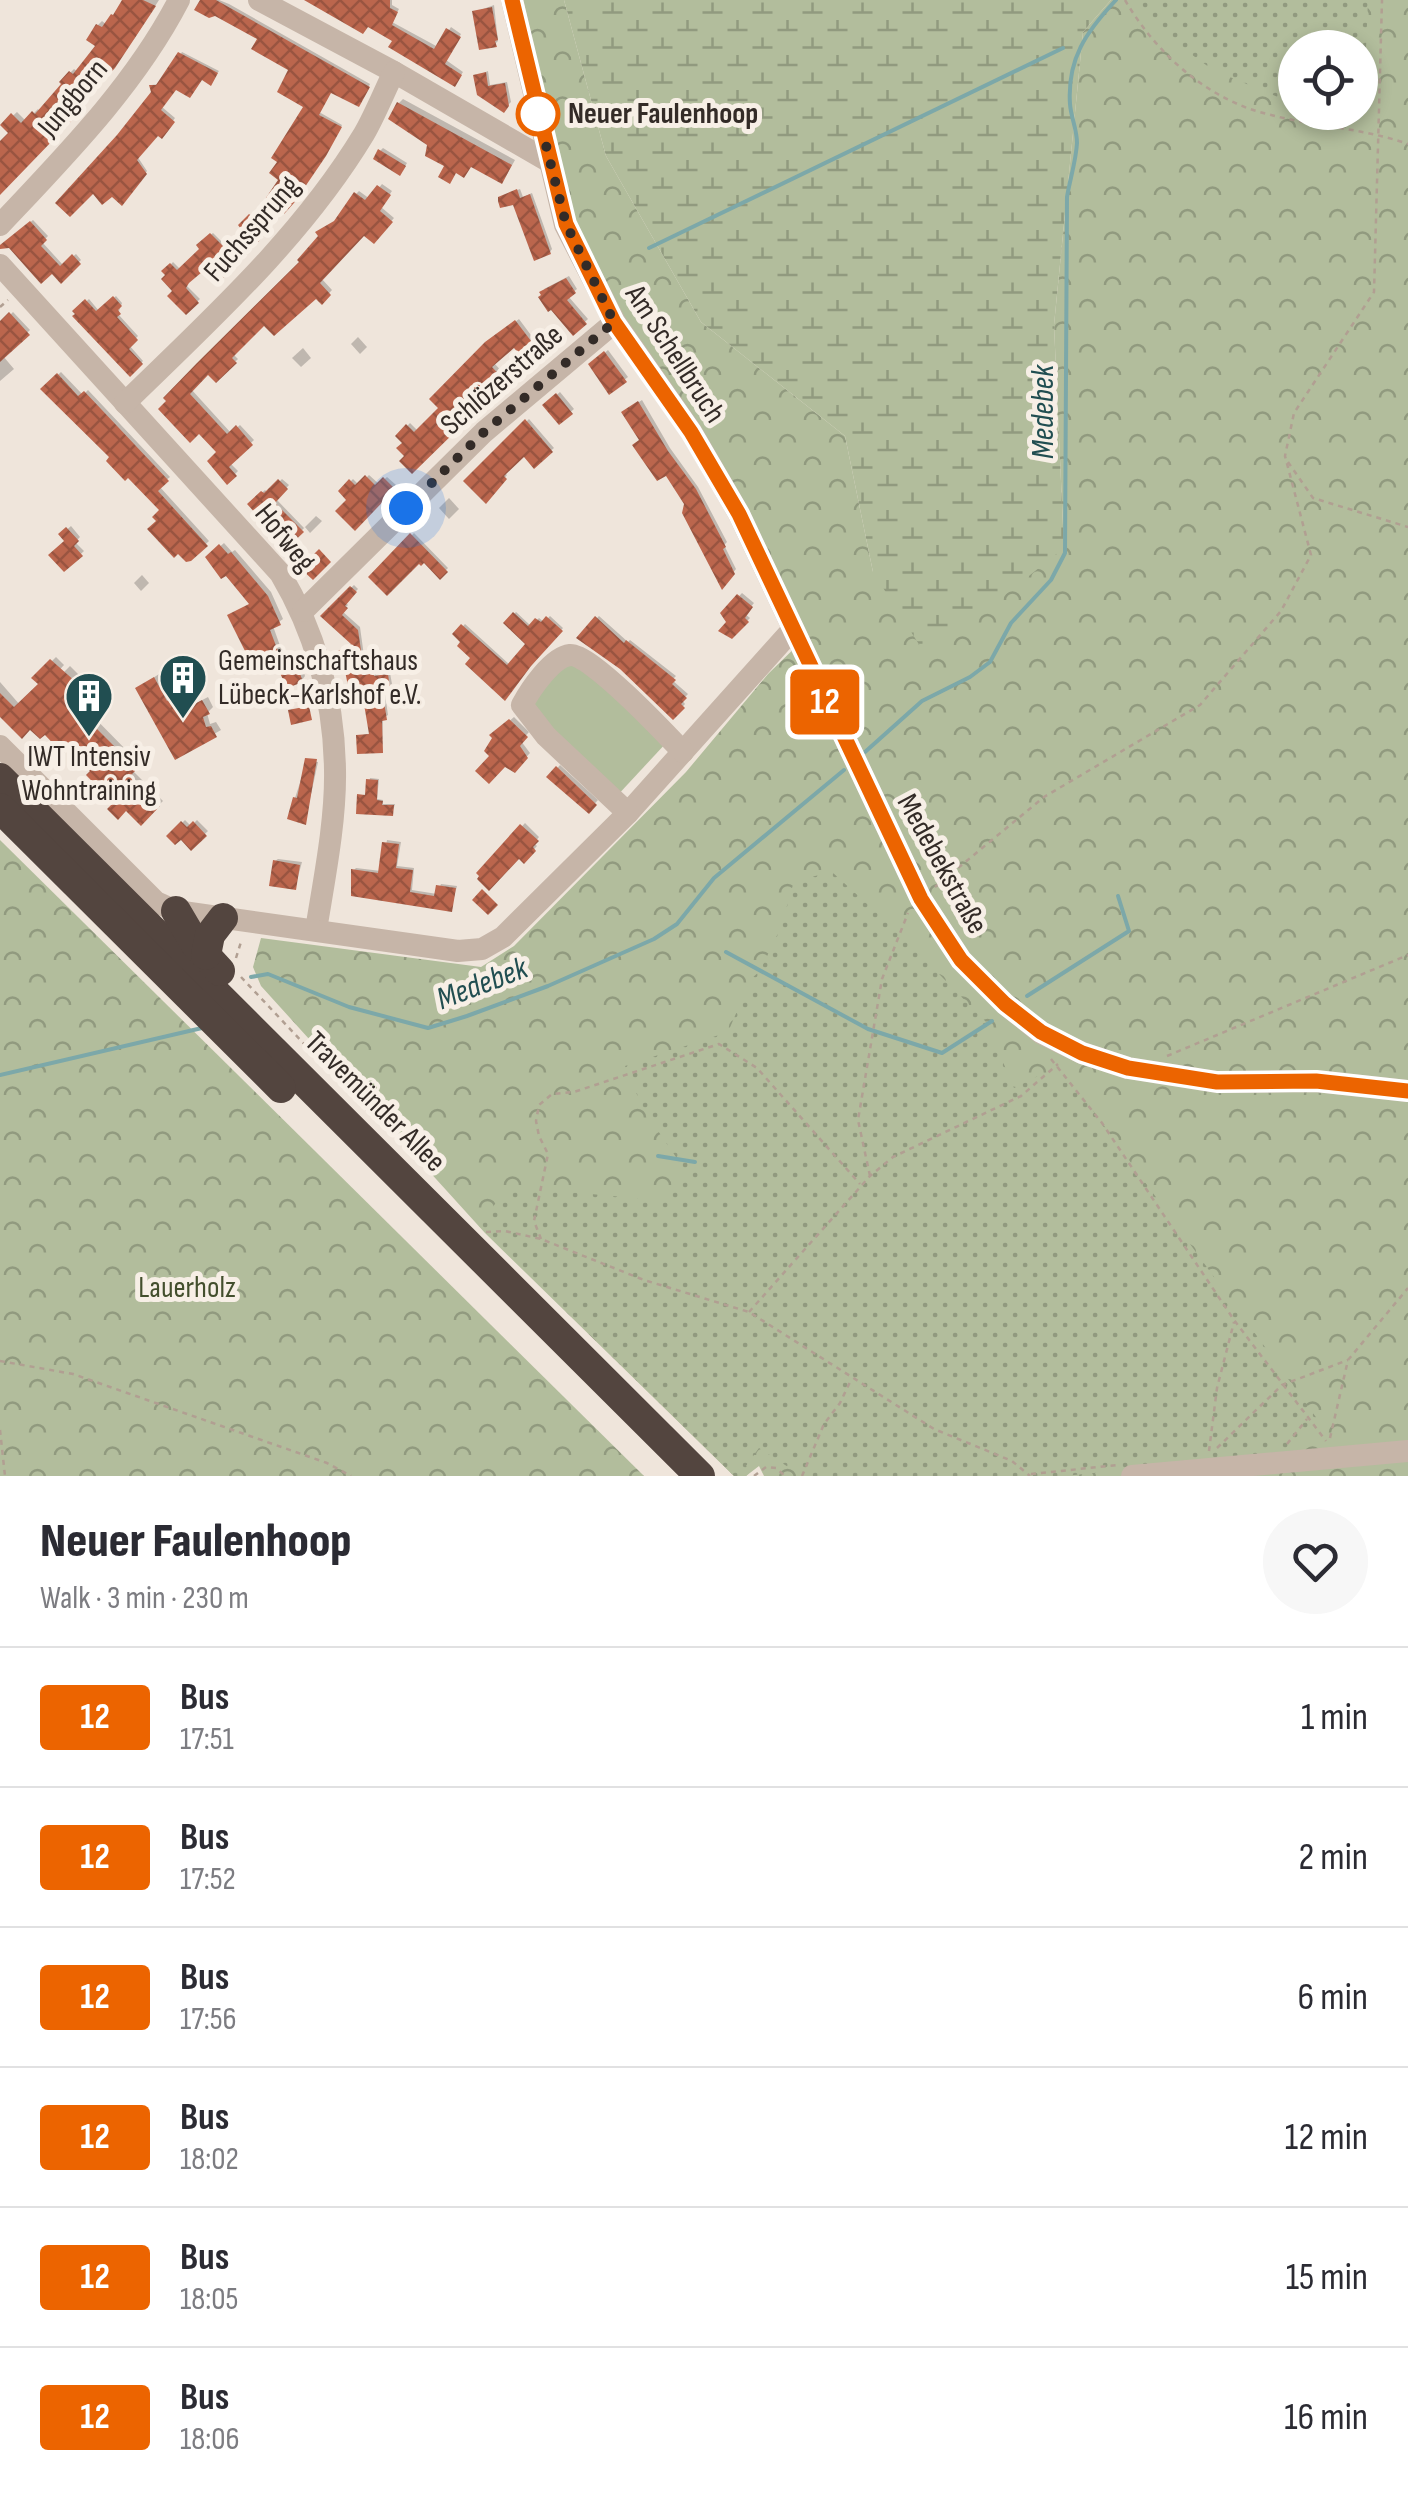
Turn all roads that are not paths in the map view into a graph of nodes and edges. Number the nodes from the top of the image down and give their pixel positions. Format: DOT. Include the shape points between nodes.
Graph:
graph roads {
  1 [pos="180,0"];
  2 [pos="259,0"];
  3 [pos="512,0"];
  4 [pos="394,72"];
  5 [pos="548,161"];
  6 [pos="0,225"];
  7 [pos="0,265"];
  8 [pos="614,322"];
  9 [pos="124,403"];
  10 [pos="303,611"];
  11 [pos="792,630"];
  12 [pos="0,746"];
  13 [pos="683,752"];
  14 [pos="0,778"];
  15 [pos="0,808"];
  16 [pos="628,813"];
  17 [pos="176,911"];
  18 [pos="224,918"];
  19 [pos="316,930"];
  20 [pos="206,955"];
  21 [pos="1408,1091"];
  22 [pos="329,1106"];
  23 [pos="1408,1452"];
  24 [pos="670,1476"];
  25 [pos="700,1476"];
  26 [pos="1132,1476"];
  1 -- 6 [label="street, Jungborn" via="156,45"];
  2 -- 4 [label="street"];
  3 -- 5 [label="street, Am Schellbruch"];
  4 -- 5 [label="street"];
  4 -- 9 [label="street, Fuchssprung" via="366,131 297,228"];
  5 -- 8 [label="street, Am Schellbruch" via="566,224"];
  7 -- 9 [label="street, Hofweg"];
  8 -- 10 [label="street, Schlözerstraße" via="484,432"];
  8 -- 11 [label="street, Am Schellbruch" via="691,432"];
  9 -- 10 [label="street, Hofweg" via="280,572"];
  10 -- 19 [label="street, Hofweg" via="322,669 335,770"];
  11 -- 13 [label="street"];
  11 -- 21 [label="street, Medebekstraße" via="921,899 961,960 1041,1032 1082,1053 1171,1076"];
  12 -- 17 [label="street" via="156,902"];
  13 -- 16 [label="street"];
  13 -- 16 [label="street" via="582,657 559,659 522,705"];
  14 -- 22 [label="highway, Travemünder Allee"];
  15 -- 24 [label="highway, Travemünder Allee"];
  16 -- 19 [label="street" via="503,937 482,949"];
  17 -- 18 [label="street"];
  17 -- 20 [label="highway"];
  18 -- 19 [label="street"];
  18 -- 20 [label="highway" via="210,935"];
  20 -- 22 [label="highway"];
  22 -- 25 [label="highway, Travemünder Allee"];
  23 -- 26 [label="street"];
}
